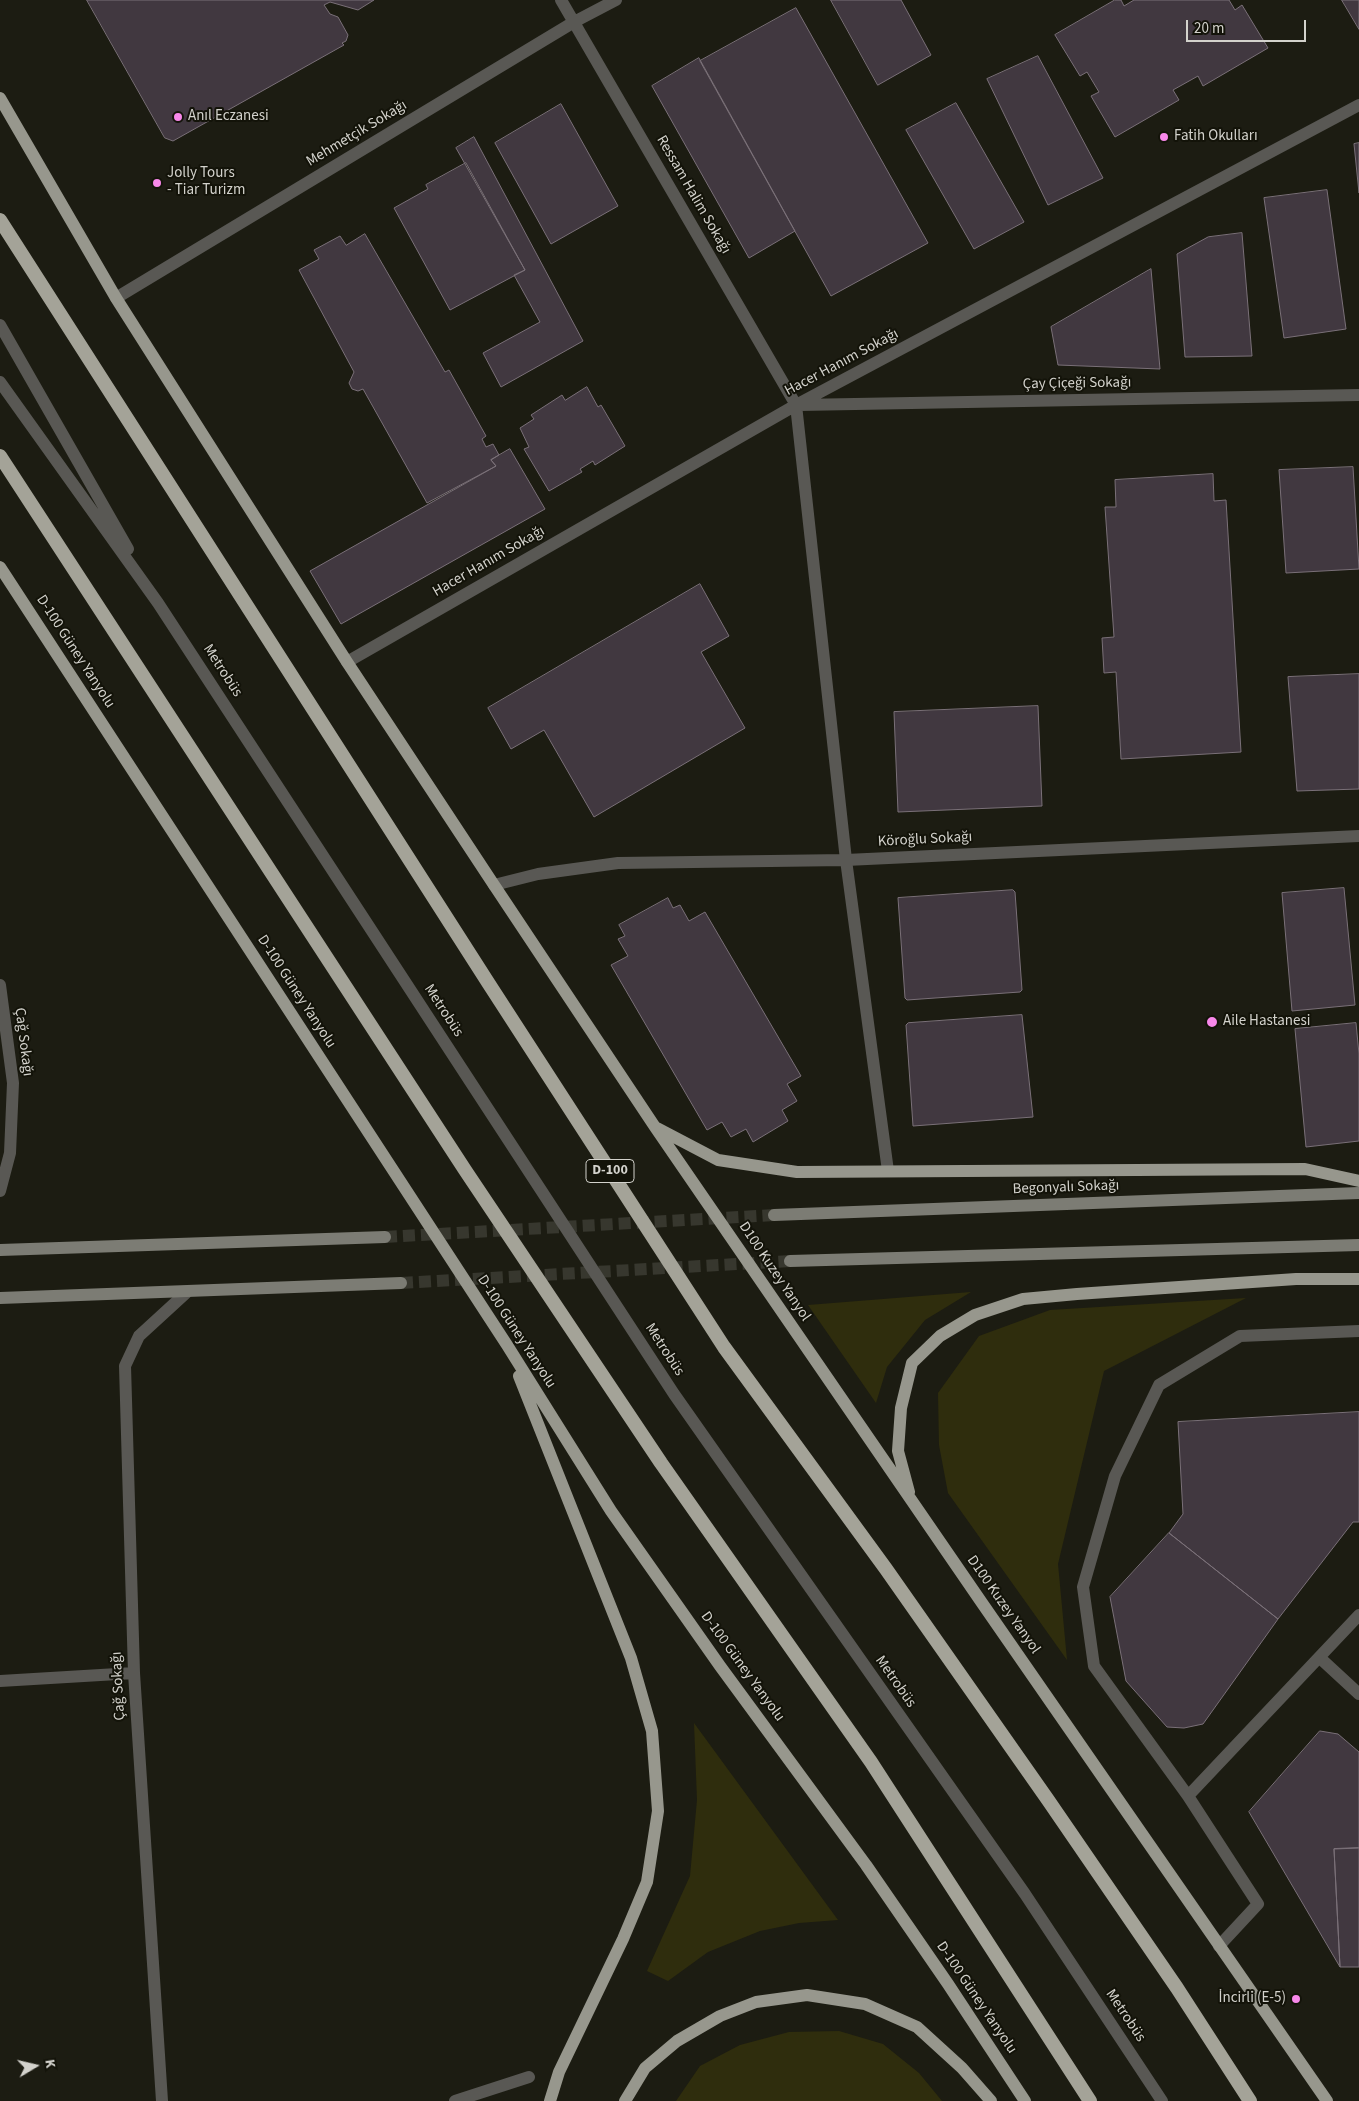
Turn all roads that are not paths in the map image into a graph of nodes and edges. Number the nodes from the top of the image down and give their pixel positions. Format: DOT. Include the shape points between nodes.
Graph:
graph roads {
  1 [pos="561,0"];
  2 [pos="616,0"];
  3 [pos="574,22"];
  4 [pos="0,98"];
  5 [pos="1359,105"];
  6 [pos="0,220"];
  7 [pos="116,298"];
  8 [pos="0,326"];
  9 [pos="0,382"];
  10 [pos="1359,396"];
  11 [pos="796,405"];
  12 [pos="0,456"];
  13 [pos="0,566"];
  14 [pos="158,604"];
  15 [pos="347,662"];
  16 [pos="1359,836"];
  17 [pos="846,860"];
  18 [pos="494,884"];
  19 [pos="0,985"];
  20 [pos="655,1127"];
  21 [pos="888,1171"];
  22 [pos="1359,1181"];
  23 [pos="0,1191"];
  24 [pos="1359,1193"];
  25 [pos="774,1215"];
  26 [pos="385,1237"];
  27 [pos="1359,1245"];
  28 [pos="0,1250"];
  29 [pos="790,1261"];
  30 [pos="1359,1279"];
  31 [pos="401,1283"];
  32 [pos="187,1292"];
  33 [pos="0,1298"];
  34 [pos="1359,1331"];
  35 [pos="507,1346"];
  36 [pos="912,1502"];
  37 [pos="1359,1615"];
  38 [pos="1320,1658"];
  39 [pos="134,1673"];
  40 [pos="0,1681"];
  41 [pos="1359,1694"];
  42 [pos="1188,1796"];
  43 [pos="1220,1946"];
  44 [pos="529,2076"];
  45 [pos="162,2101"];
  46 [pos="454,2101"];
  47 [pos="550,2101"];
  48 [pos="625,2101"];
  49 [pos="991,2101"];
  50 [pos="1025,2101"];
  51 [pos="1090,2101"];
  52 [pos="1162,2101"];
  53 [pos="1250,2101"];
  54 [pos="1327,2101"];
  1 -- 3 [label="street, Ressam Halim Sokağı"];
  2 -- 3 [label="street, Mehmetçik Sokağı"];
  3 -- 7 [label="street, Mehmetçik Sokağı"];
  3 -- 11 [label="street, Ressam Halim Sokağı"];
  4 -- 7 [label="main road, D100 Kuzey Yanyol"];
  5 -- 11 [label="street, Hacer Hanım Sokağı"];
  6 -- 53 [label="highway, D-100" via="724,1347 886,1569 1048,1800"];
  7 -- 15 [label="main road, D100 Kuzey Yanyol"];
  8 -- 14 [label="street, Metrobüs"];
  9 -- 14 [label="street, Metrobüs"];
  10 -- 11 [label="street, Çay Çiçeği Sokağı"];
  11 -- 15 [label="street, Hacer Hanım Sokağı"];
  11 -- 17 [label="street"];
  12 -- 51 [label="highway" via="471,1178 661,1464 871,1762"];
  13 -- 35 [label="main road, D-100 Güney Yanyolu"];
  14 -- 52 [label="street, Metrobüs" via="674,1394 1025,1894"];
  15 -- 18 [label="main road, D100 Kuzey Yanyol"];
  16 -- 17 [label="street, Köroğlu Sokağı"];
  17 -- 18 [label="street, Köroğlu Sokağı" via="618,863 538,874"];
  17 -- 21 [label="street"];
  18 -- 20 [label="main road, D100 Kuzey Yanyol"];
  19 -- 23 [label="street, Çağ Sokağı" via="12,1083 10,1154"];
  20 -- 21 [label="main road" via="718,1160 797,1172"];
  20 -- 36 [label="main road, D100 Kuzey Yanyol"];
  21 -- 22 [label="main road" via="1305,1169"];
  24 -- 25 [label="main road, Begonyalı Sokağı"];
  26 -- 28 [label="main road"];
  27 -- 29 [label="main road"];
  30 -- 36 [label="main road" via="1077,1294 1023,1299 975,1314 940,1336 912,1363 901,1408 898,1451"];
  31 -- 32 [label="main road"];
  32 -- 33 [label="main road"];
  32 -- 39 [label="street, Çağ Sokağı" via="139,1336 125,1366"];
  34 -- 42 [label="street" via="1240,1336 1159,1385 1115,1476 1083,1588 1094,1666"];
  35 -- 47 [label="main road" via="631,1658 652,1731 658,1811 647,1882 559,2072"];
  35 -- 50 [label="main road, D-100 Güney Yanyolu" via="611,1511 866,1865"];
  36 -- 43 [label="main road, D100 Kuzey Yanyol"];
  37 -- 38 [label="street"];
  38 -- 41 [label="street"];
  38 -- 42 [label="street"];
  39 -- 40 [label="street"];
  39 -- 45 [label="street, Çağ Sokağı"];
  42 -- 43 [label="street" via="1258,1904"];
  43 -- 54 [label="main road, D100 Kuzey Yanyol"];
  44 -- 46 [label="street"];
  48 -- 49 [label="main road" via="645,2068 677,2041 720,2016 756,2002 807,1995 865,2004 917,2027 962,2068"];
}
